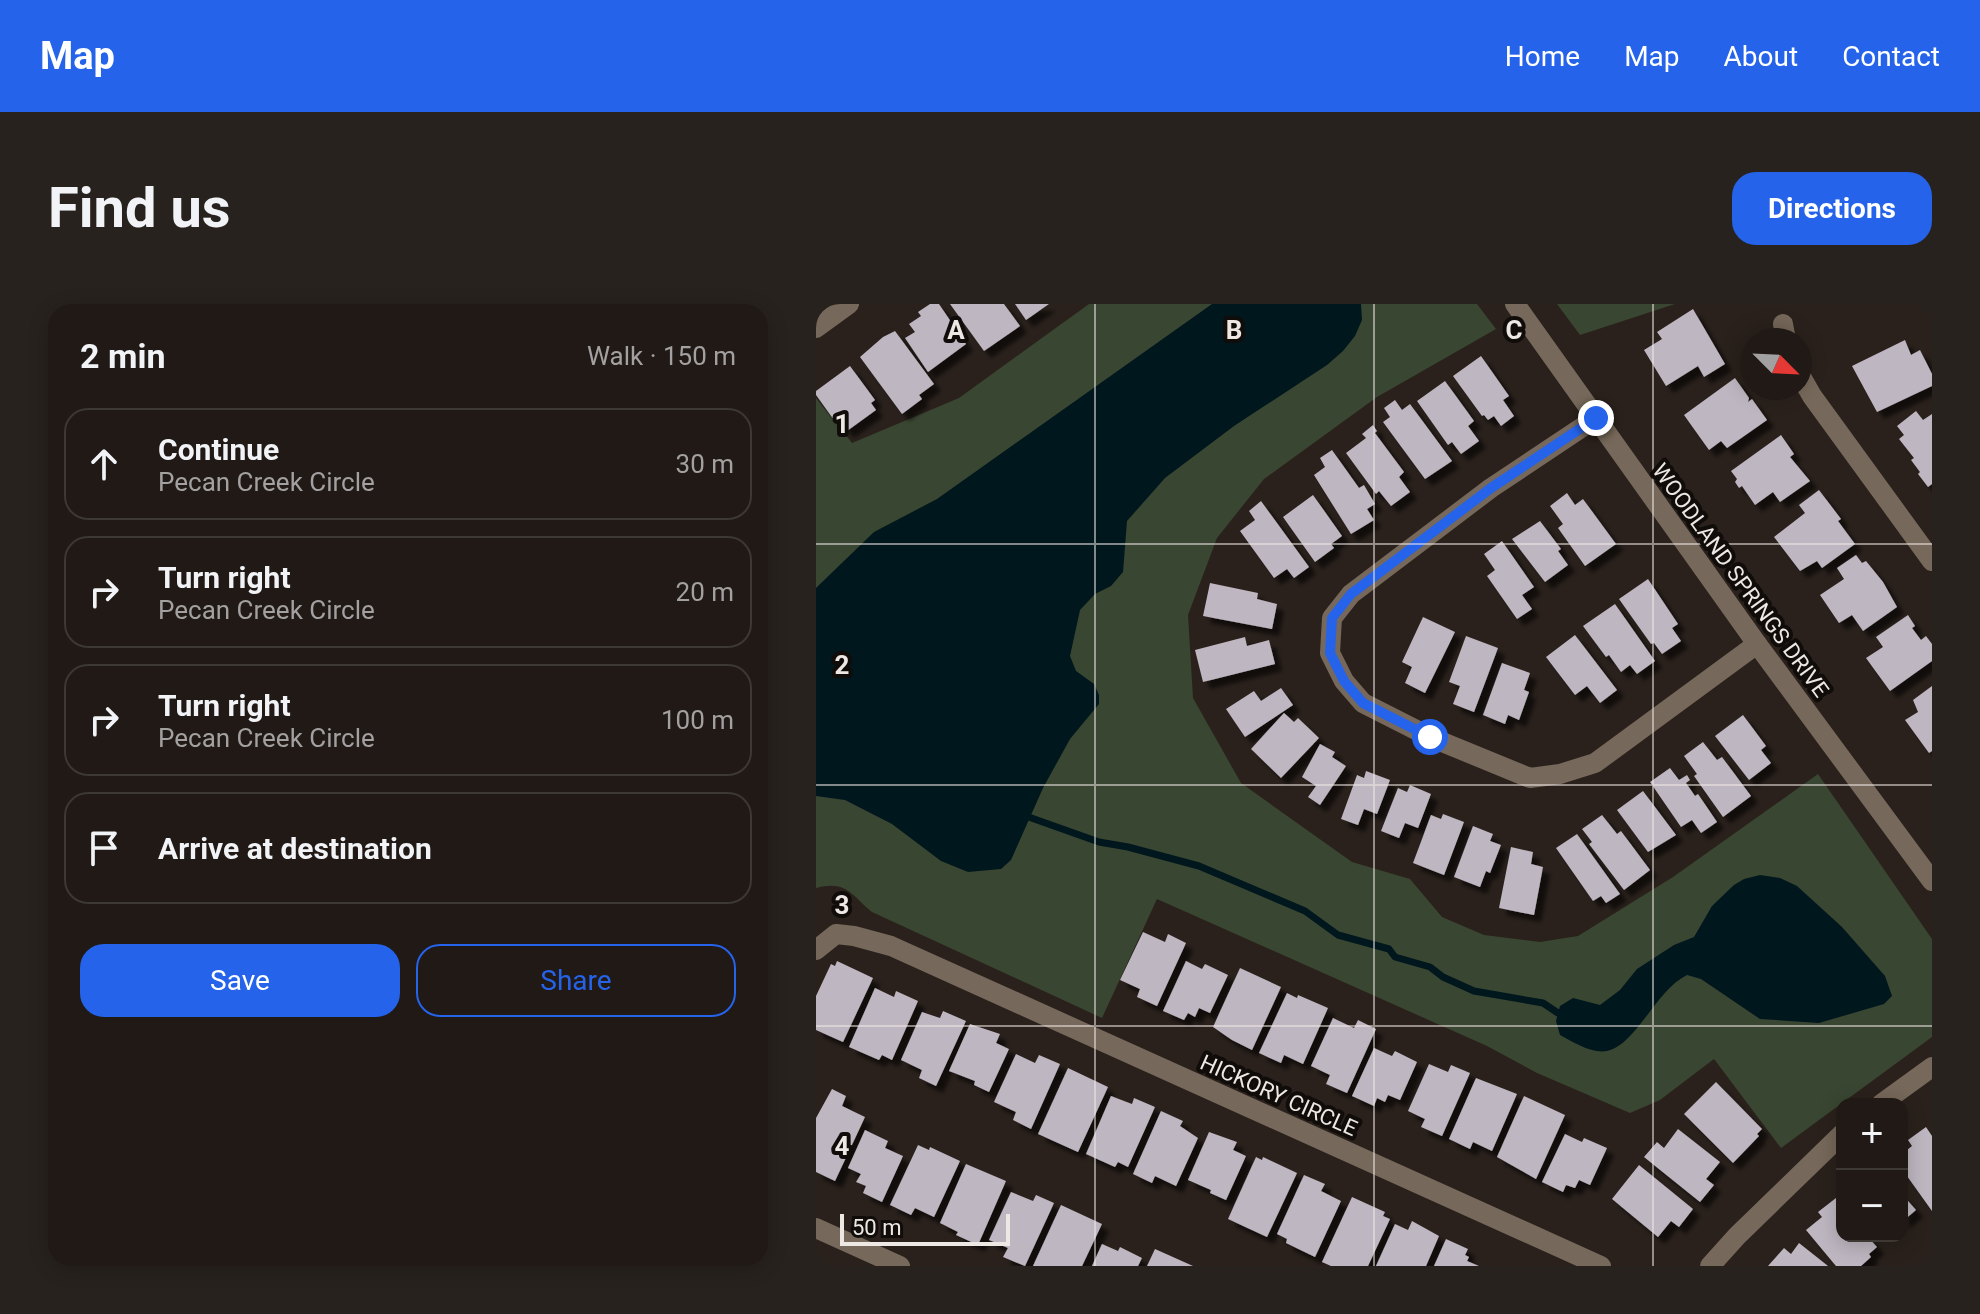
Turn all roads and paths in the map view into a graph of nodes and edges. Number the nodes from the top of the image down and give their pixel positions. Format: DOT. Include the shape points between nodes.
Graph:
graph roads {
  1 [pos="849,304"];
  2 [pos="1515,304"];
  3 [pos="816,328"];
  4 [pos="1812,396"];
  5 [pos="1596,418"];
  6 [pos="1932,561"];
  7 [pos="1757,644"];
  8 [pos="1932,881"];
  9 [pos="816,950"];
  10 [pos="1932,1067"];
  11 [pos="1889,1098"];
  12 [pos="1836,1140"];
  13 [pos="816,1228"];
  14 [pos="900,1266"];
  15 [pos="1601,1266"];
  16 [pos="1710,1266"];
  1 -- 3 [label="street"];
  2 -- 5 [label="street, WOODLAND SPRINGS DRIVE"];
  4 -- 6 [label="street"];
  5 -- 7 [label="street, WOODLAND SPRINGS DRIVE"];
  5 -- 7 [label="street" via="1491,488 1351,594 1332,618 1330,653 1344,681 1363,703 1530,778 1595,763"];
  7 -- 8 [label="street, WOODLAND SPRINGS DRIVE"];
  9 -- 15 [label="street, HICKORY CIRCLE" via="836,934 891,946"];
  10 -- 11 [label="street"];
  12 -- 16 [label="street"];
  13 -- 14 [label="street"];
}
